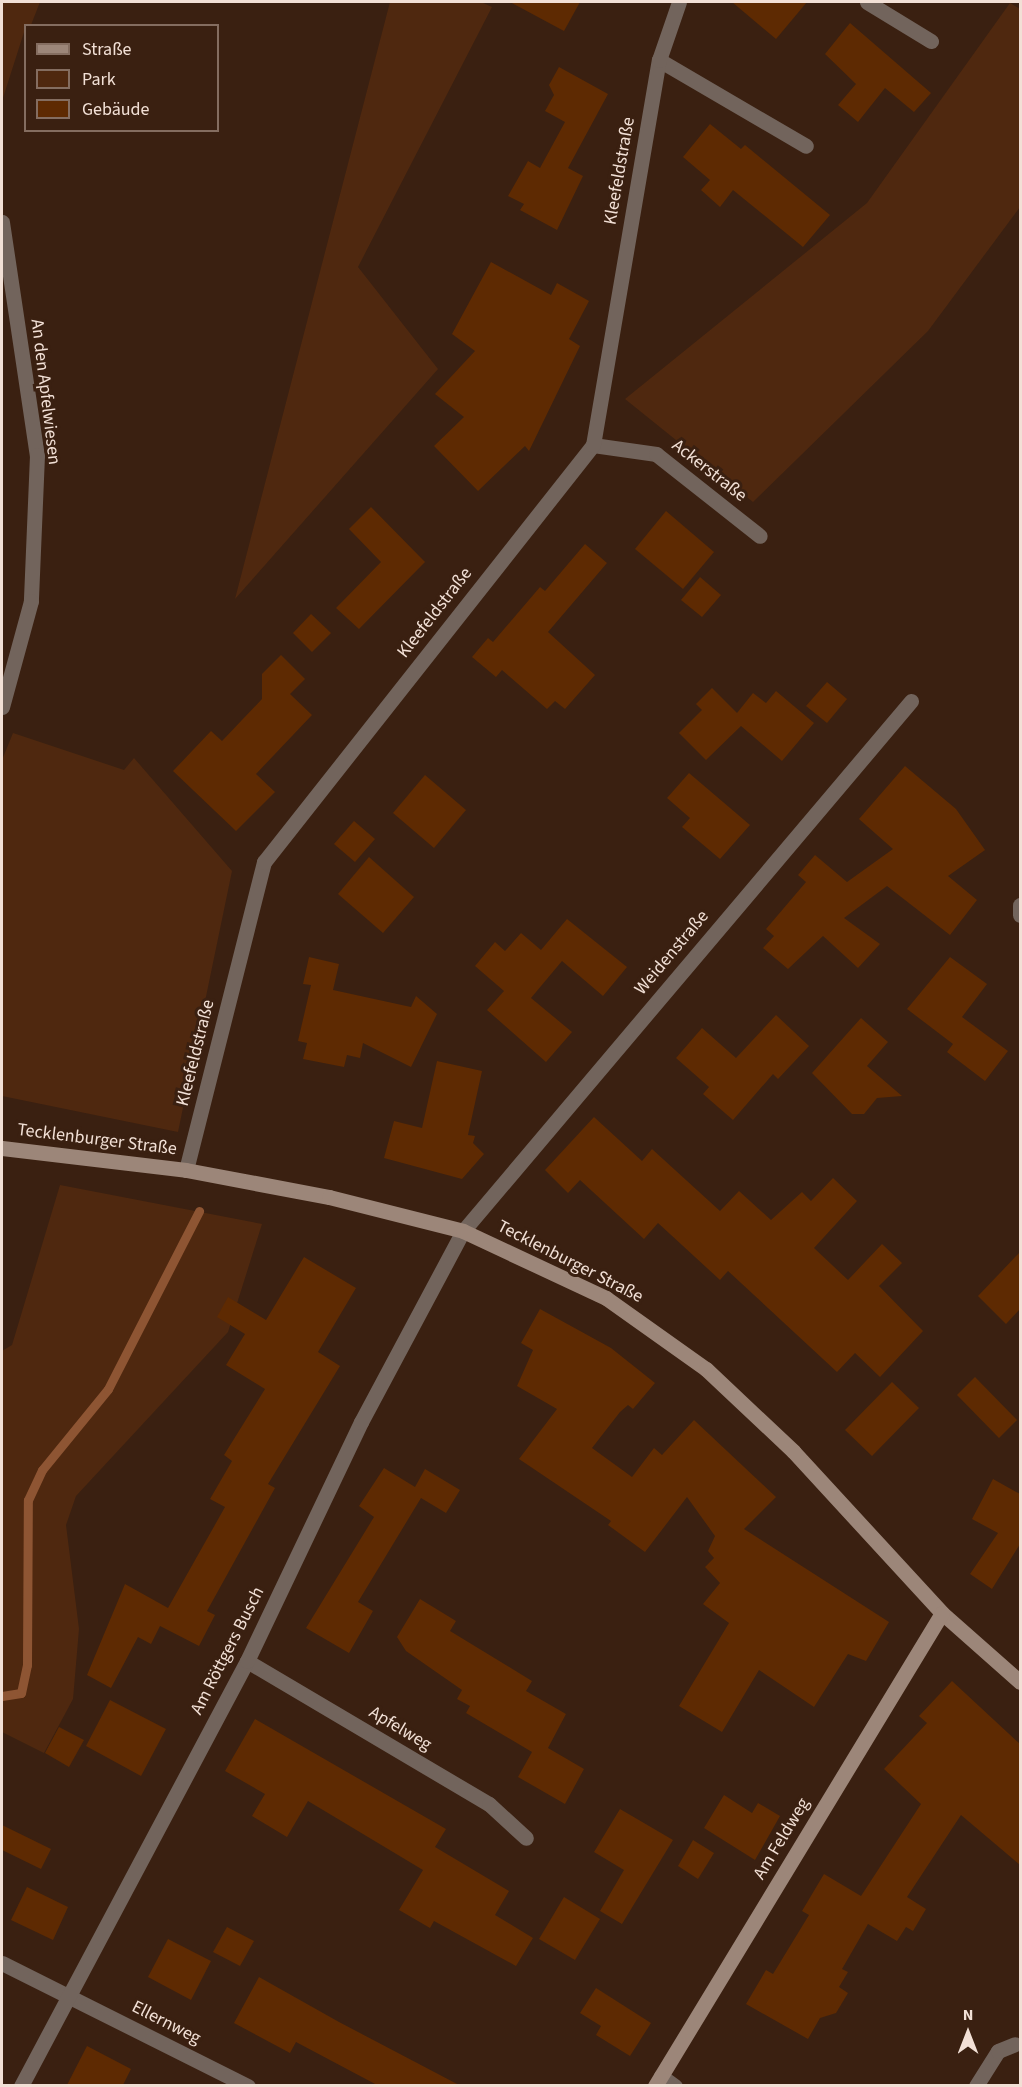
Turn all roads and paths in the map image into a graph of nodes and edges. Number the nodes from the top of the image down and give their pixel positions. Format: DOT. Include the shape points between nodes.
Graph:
graph roads {
  1 [pos="679,2"];
  2 [pos="867,2"];
  3 [pos="931,41"];
  4 [pos="658,60"];
  5 [pos="806,146"];
  6 [pos="2,222"];
  7 [pos="592,446"];
  8 [pos="760,536"];
  9 [pos="911,701"];
  10 [pos="2,707"];
  11 [pos="1020,905"];
  12 [pos="1020,915"];
  13 [pos="2,1148"];
  14 [pos="186,1170"];
  15 [pos="463,1231"];
  16 [pos="942,1613"];
  17 [pos="247,1661"];
  18 [pos="1020,1682"];
  19 [pos="526,1838"];
  20 [pos="2,1963"];
  21 [pos="67,1995"];
  22 [pos="1015,2044"];
  23 [pos="658,2081"];
  24 [pos="21,2085"];
  25 [pos="248,2085"];
  26 [pos="675,2085"];
  27 [pos="976,2085"];
  1 -- 4 [label="street, Kleefeldstraße"];
  2 -- 3 [label="street"];
  4 -- 5 [label="street"];
  4 -- 7 [label="street, Kleefeldstraße"];
  6 -- 10 [label="street, An den Apfelwiesen" via="37,456 31,601"];
  7 -- 8 [label="street, Ackerstraße" via="656,454"];
  7 -- 14 [label="street, Kleefeldstraße" via="264,862"];
  9 -- 15 [label="street, Weidenstraße"];
  11 -- 12 [label="street"];
  13 -- 14 [label="street, Tecklenburger Straße"];
  14 -- 15 [label="street, Tecklenburger Straße" via="329,1197"];
  15 -- 16 [label="street, Tecklenburger Straße" via="606,1298 706,1369 793,1451"];
  15 -- 17 [label="street, Am Röttgers Busch" via="361,1422"];
  16 -- 18 [label="street, Tecklenburger Straße"];
  16 -- 23 [label="street, Am Feldweg"];
  17 -- 19 [label="street, Apfelweg" via="489,1804"];
  17 -- 21 [label="street, Am Röttgers Busch"];
  20 -- 21 [label="street, Ellernweg"];
  21 -- 24 [label="street, Am Röttgers Busch"];
  21 -- 25 [label="street, Ellernweg"];
  22 -- 27 [label="street" via="998,2050"];
  23 -- 26 [label="street"];
}
